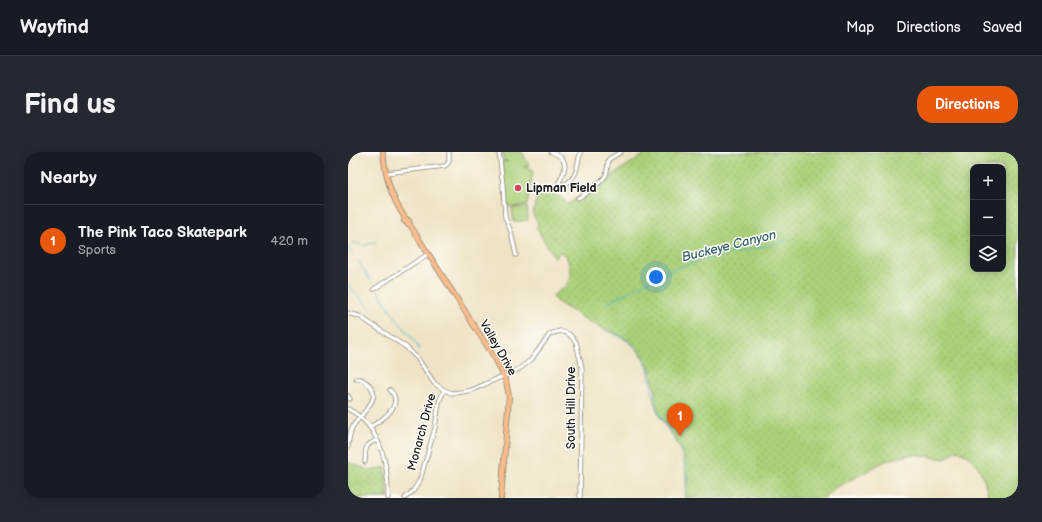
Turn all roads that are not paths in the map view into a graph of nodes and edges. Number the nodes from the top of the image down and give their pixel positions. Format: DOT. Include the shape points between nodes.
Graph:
graph roads {
  1 [pos="383,152"];
  2 [pos="449,152"];
  3 [pos="499,152"];
  4 [pos="551,152"];
  5 [pos="580,152"];
  6 [pos="621,152"];
  7 [pos="386,173"];
  8 [pos="578,198"];
  9 [pos="428,254"];
  10 [pos="516,256"];
  11 [pos="374,289"];
  12 [pos="348,313"];
  13 [pos="504,376"];
  14 [pos="356,379"];
  15 [pos="390,390"];
  16 [pos="444,390"];
  17 [pos="348,409"];
  18 [pos="361,417"];
  19 [pos="370,427"];
  20 [pos="377,440"];
  21 [pos="348,447"];
  22 [pos="365,462"];
  23 [pos="388,498"];
  24 [pos="405,498"];
  25 [pos="501,498"];
  26 [pos="580,498"];
  1 -- 7 [label="main road, Valley Drive"];
  2 -- 7 [label="street" via="450,162 445,166"];
  3 -- 10 [label="street" via="505,218"];
  4 -- 5 [label="street" via="562,157 565,163 565,172 559,182 562,186 576,173"];
  6 -- 8 [label="street" via="609,159 604,178"];
  7 -- 9 [label="main road, Valley Drive" via="392,195 404,221"];
  9 -- 11 [label="street"];
  9 -- 13 [label="main road, Valley Drive"];
  12 -- 16 [label="street" via="359,316 406,347 418,359 430,379"];
  13 -- 16 [label="street" via="466,392 454,393"];
  13 -- 25 [label="main road, Valley Drive" via="509,400"];
  13 -- 26 [label="street, South Hill Drive" via="528,363 550,334 564,331 574,339 580,355 582,374"];
  14 -- 18 [label="street" via="366,382 374,394 372,403"];
  15 -- 19 [label="street" via="394,400 391,410"];
  16 -- 24 [label="street, Monarch Drive" via="420,480"];
  17 -- 18 [label="street"];
  18 -- 19 [label="street"];
  18 -- 21 [label="street" via="350,432"];
  19 -- 20 [label="street"];
  20 -- 22 [label="street" via="366,446"];
  20 -- 23 [label="street" via="385,467"];
}
